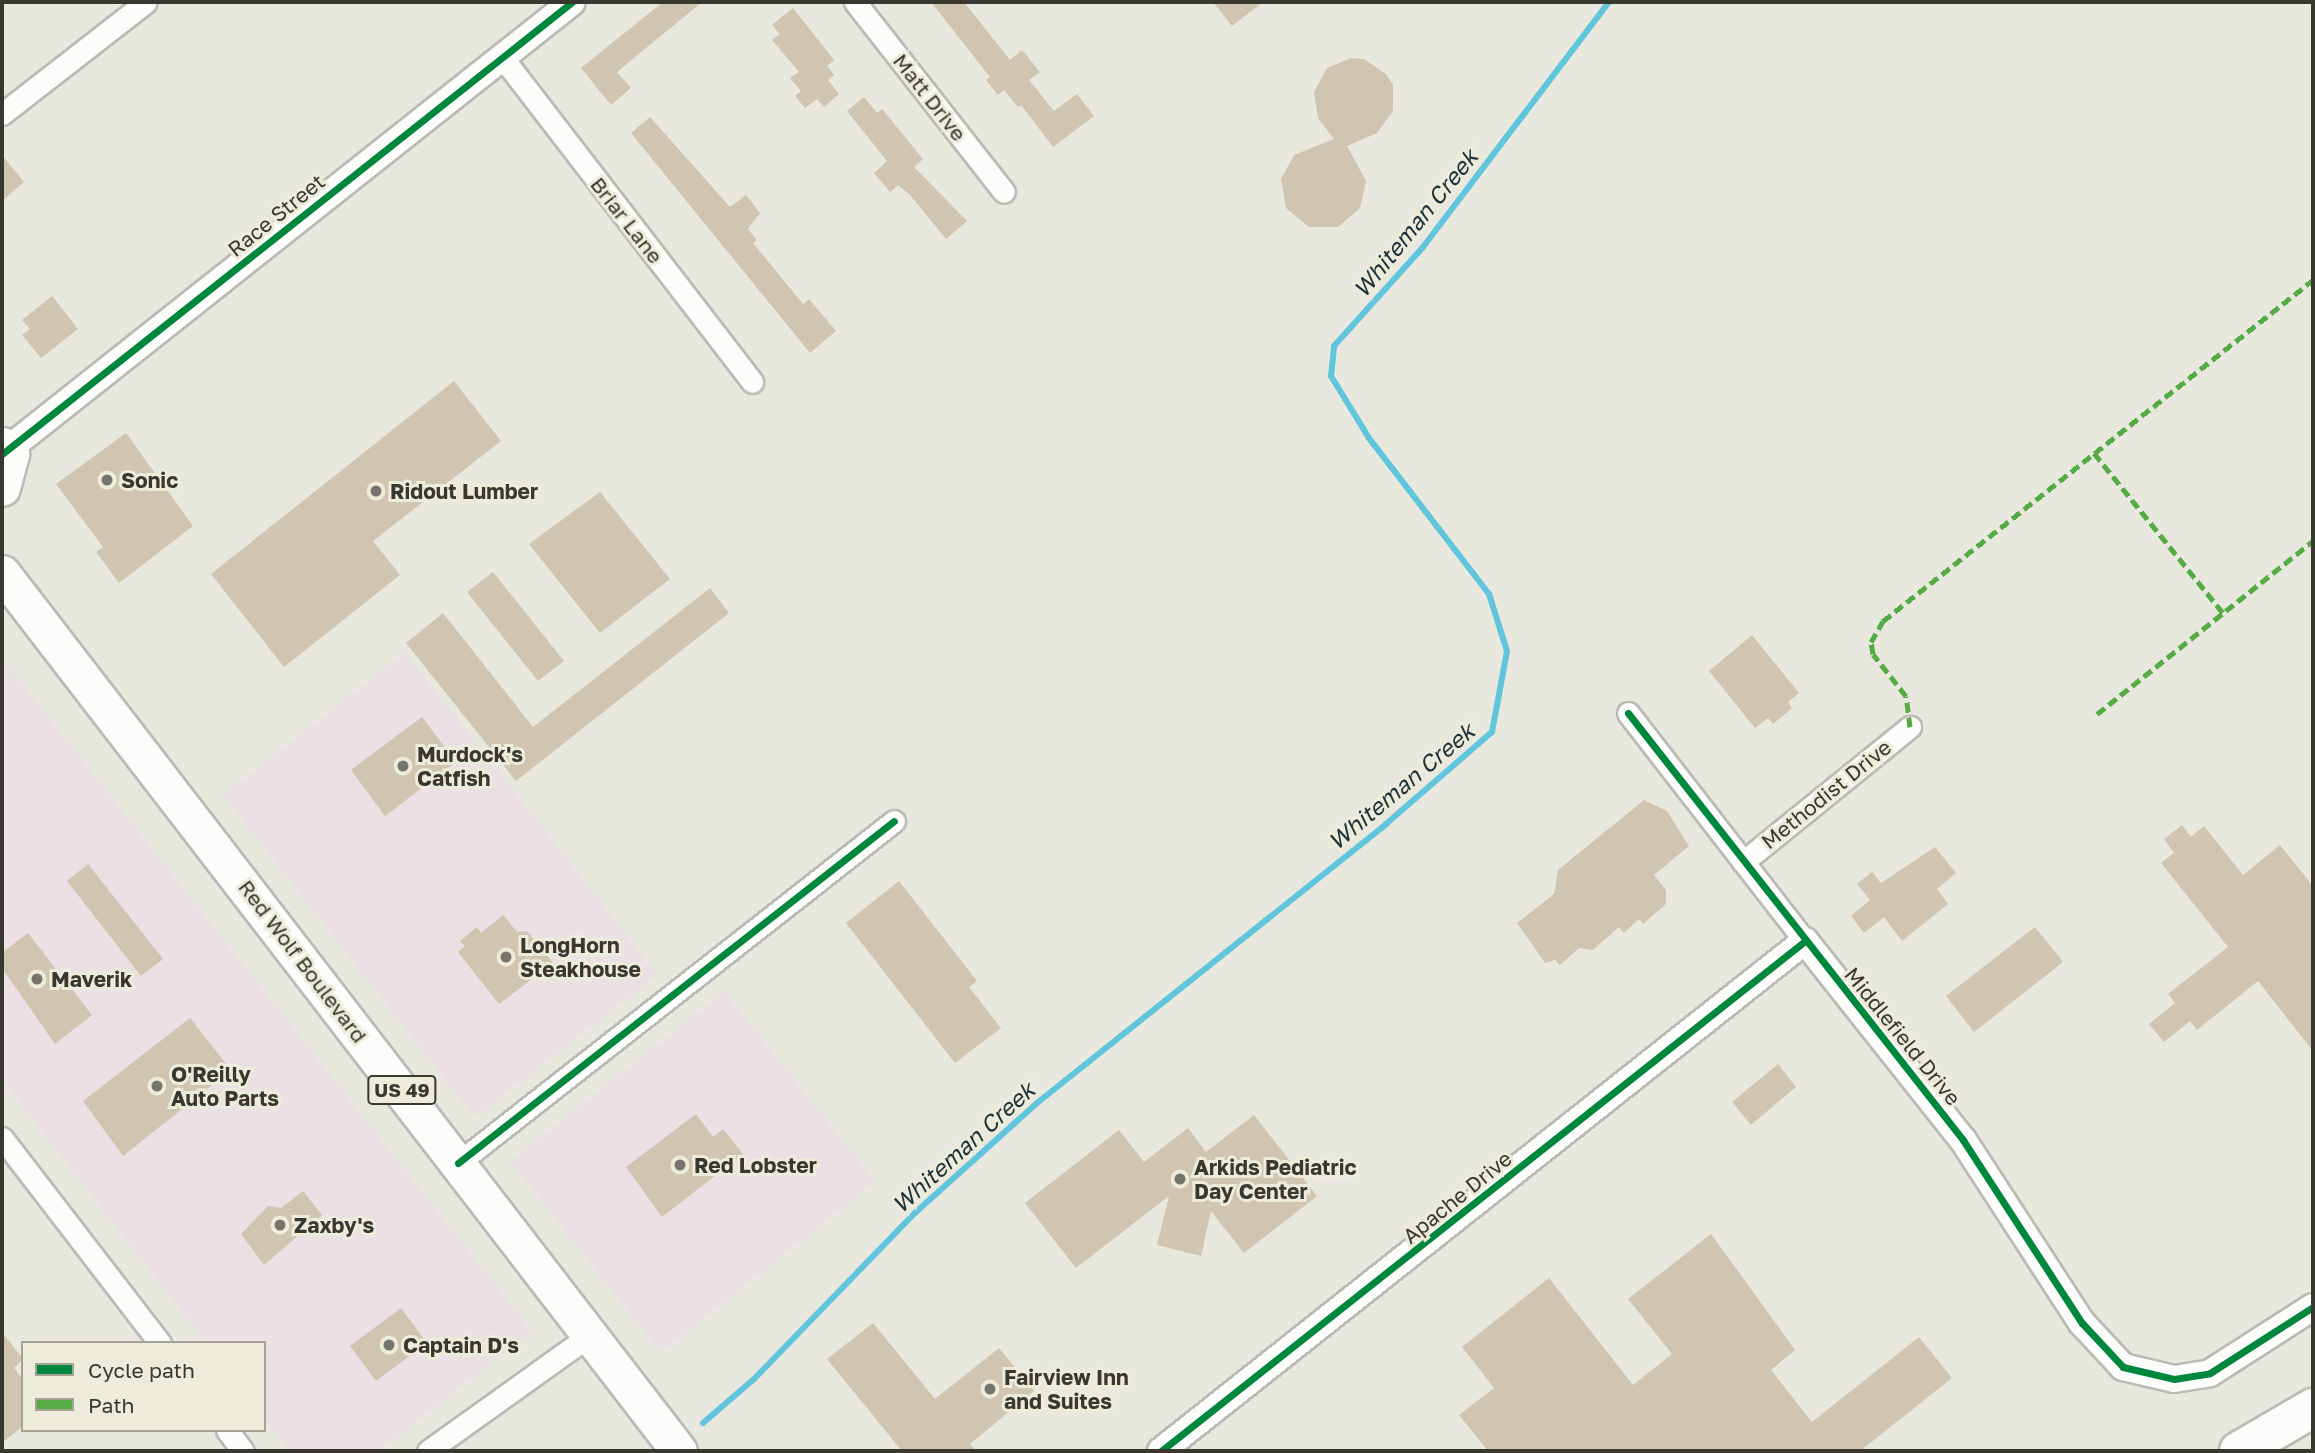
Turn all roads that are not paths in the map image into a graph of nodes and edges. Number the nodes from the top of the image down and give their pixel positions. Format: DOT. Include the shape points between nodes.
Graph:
graph roads {
  1 [pos="146,2"];
  2 [pos="572,2"];
  3 [pos="855,2"];
  4 [pos="502,57"];
  5 [pos="2,114"];
  6 [pos="1004,192"];
  7 [pos="752,382"];
  8 [pos="4,449"];
  9 [pos="2,488"];
  10 [pos="2,543"];
  11 [pos="2,572"];
  12 [pos="1628,713"];
  13 [pos="1910,727"];
  14 [pos="894,821"];
  15 [pos="1743,862"];
  16 [pos="1805,941"];
  17 [pos="2,1138"];
  18 [pos="458,1163"];
  19 [pos="2313,1307"];
  20 [pos="590,1335"];
  21 [pos="158,1341"];
  22 [pos="2313,1408"];
  23 [pos="2313,1425"];
  24 [pos="229,1432"];
  25 [pos="243,1451"];
  26 [pos="428,1451"];
  27 [pos="679,1451"];
  28 [pos="1161,1451"];
  29 [pos="2239,1451"];
  30 [pos="2281,1451"];
  1 -- 5 [label="street"];
  2 -- 4 [label="street, Race Street"];
  3 -- 6 [label="street, Matt Drive"];
  4 -- 7 [label="street, Briar Lane"];
  4 -- 8 [label="street, Race Street"];
  8 -- 9 [label="highway"];
  10 -- 11 [label="highway"];
  11 -- 18 [label="highway, Red Wolf Boulevard / US 49"];
  12 -- 15 [label="street, Middlefield Drive"];
  13 -- 15 [label="street, Methodist Drive"];
  14 -- 18 [label="street"];
  15 -- 16 [label="street, Middlefield Drive"];
  16 -- 19 [label="street, Middlefield Drive" via="1963,1140 2088,1331 2123,1367 2174,1379 2210,1373"];
  16 -- 28 [label="street, Apache Drive"];
  17 -- 21 [label="street"];
  18 -- 20 [label="highway, Red Wolf Boulevard / US 49"];
  20 -- 26 [label="street"];
  20 -- 27 [label="highway, Red Wolf Boulevard / US 49"];
  22 -- 29 [label="highway"];
  23 -- 30 [label="highway"];
  24 -- 25 [label="street"];
}
